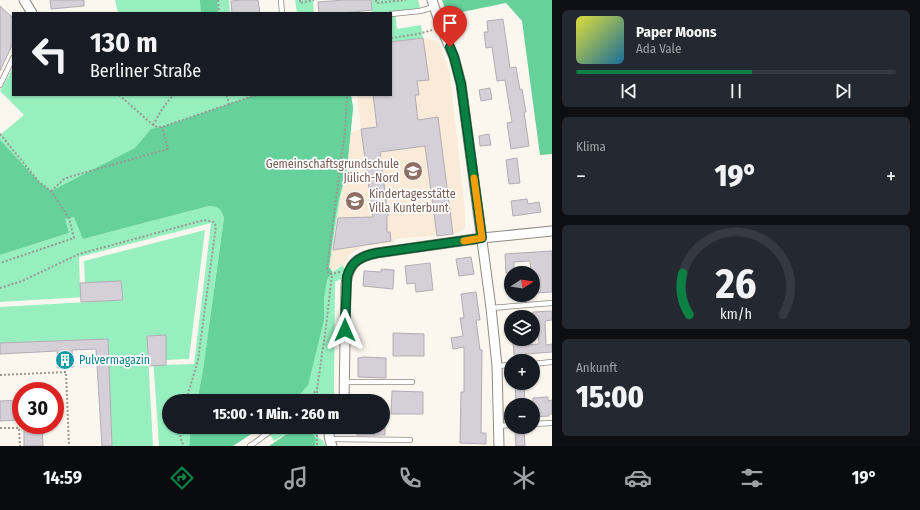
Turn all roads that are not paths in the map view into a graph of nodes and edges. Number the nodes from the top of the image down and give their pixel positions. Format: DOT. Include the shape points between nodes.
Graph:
graph roads {
  1 [pos="24,0"];
  2 [pos="281,0"];
  3 [pos="433,4"];
  4 [pos="31,12"];
  5 [pos="282,12"];
  6 [pos="392,14"];
  7 [pos="12,60"];
  8 [pos="0,85"];
  9 [pos="552,231"];
  10 [pos="482,238"];
  11 [pos="552,303"];
  12 [pos="491,308"];
  13 [pos="552,362"];
  14 [pos="540,363"];
  15 [pos="497,366"];
  16 [pos="504,366"];
  17 [pos="344,382"];
  18 [pos="412,382"];
  19 [pos="344,394"];
  20 [pos="552,423"];
  21 [pos="540,424"];
  22 [pos="499,426"];
  23 [pos="504,426"];
  24 [pos="330,436"];
  25 [pos="410,440"];
  26 [pos="250,446"];
  27 [pos="499,446"];
  1 -- 4 [label="street"];
  2 -- 5 [label="lane"];
  3 -- 6 [label="lane" via="420,11"];
  3 -- 10 [label="street" via="454,57 461,84"];
  7 -- 8 [label="lane"];
  9 -- 10 [label="street"];
  10 -- 12 [label="street"];
  10 -- 17 [label="street" via="377,253 362,257 353,263 346,284"];
  11 -- 12 [label="lane"];
  12 -- 15 [label="street"];
  13 -- 14 [label="lane"];
  15 -- 16 [label="lane"];
  15 -- 22 [label="street"];
  17 -- 18 [label="lane"];
  17 -- 19 [label="street"];
  20 -- 21 [label="lane"];
  22 -- 23 [label="lane"];
  22 -- 27 [label="street"];
  24 -- 25 [label="lane"];
  24 -- 26 [label="lane" via="316,430 288,427 274,429"];
}
